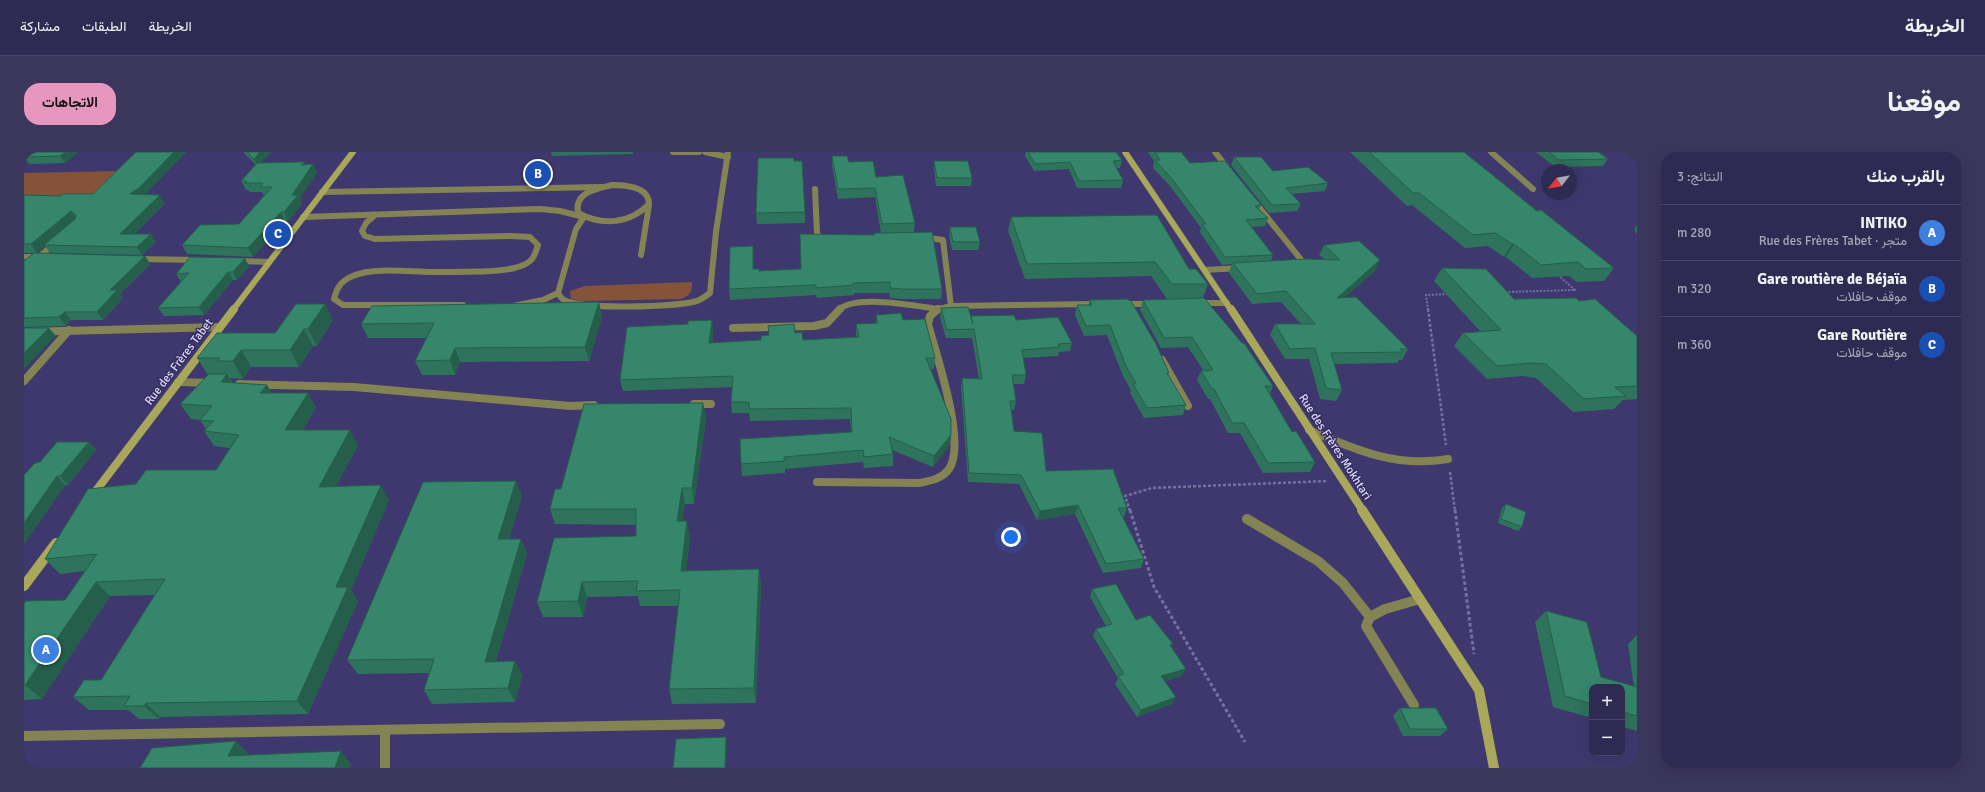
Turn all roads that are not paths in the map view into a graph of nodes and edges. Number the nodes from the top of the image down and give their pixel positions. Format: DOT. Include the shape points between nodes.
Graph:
graph roads {
  1 [pos="353,152"];
  2 [pos="673,152"];
  3 [pos="699,152"];
  4 [pos="706,152"];
  5 [pos="1125,152"];
  6 [pos="1215,152"];
  7 [pos="1492,152"];
  8 [pos="728,155"];
  9 [pos="1234,176"];
  10 [pos="602,187"];
  11 [pos="815,189"];
  12 [pos="1533,189"];
  13 [pos="322,192"];
  14 [pos="1249,195"];
  15 [pos="649,204"];
  16 [pos="375,215"];
  17 [pos="303,217"];
  18 [pos="584,217"];
  19 [pos="913,237"];
  20 [pos="60,238"];
  21 [pos="830,240"];
  22 [pos="641,255"];
  23 [pos="24,257"];
  24 [pos="38,257"];
  25 [pos="46,257"];
  26 [pos="126,259"];
  27 [pos="206,260"];
  28 [pos="230,261"];
  29 [pos="269,262"];
  30 [pos="1291,266"];
  31 [pos="1244,268"];
  32 [pos="24,270"];
  33 [pos="1205,270"];
  34 [pos="558,293"];
  35 [pos="1226,303"];
  36 [pos="1107,304"];
  37 [pos="1114,304"];
  38 [pos="1130,304"];
  39 [pos="1160,304"];
  40 [pos="1189,304"];
  41 [pos="474,305"];
  42 [pos="503,306"];
  43 [pos="951,306"];
  44 [pos="938,309"];
  45 [pos="1134,311"];
  46 [pos="220,327"];
  47 [pos="733,328"];
  48 [pos="69,330"];
  49 [pos="24,332"];
  50 [pos="1157,352"];
  51 [pos="24,381"];
  52 [pos="178,382"];
  53 [pos="218,383"];
  54 [pos="234,384"];
  55 [pos="688,404"];
  56 [pos="711,404"];
  57 [pos="601,405"];
  58 [pos="1188,406"];
  59 [pos="1309,430"];
  60 [pos="1448,459"];
  61 [pos="817,482"];
  62 [pos="87,503"];
  63 [pos="1247,519"];
  64 [pos="63,535"];
  65 [pos="24,586"];
  66 [pos="1420,599"];
  67 [pos="1370,617"];
  68 [pos="1414,705"];
  69 [pos="720,724"];
  70 [pos="385,730"];
  71 [pos="24,736"];
  72 [pos="385,768"];
  73 [pos="1494,768"];
  1 -- 13 [label="street, Rue des Frères Tabet"];
  2 -- 3 [label="street"];
  4 -- 8 [label="street"];
  5 -- 33 [label="street, Rue des Frères Mokhtari"];
  6 -- 9 [label="street"];
  7 -- 12 [label="street"];
  8 -- 34 [label="street" via="710,293 703,299 667,305 581,305 563,300"];
  10 -- 13 [label="street"];
  10 -- 15 [label="street" via="623,185 641,190 649,199"];
  10 -- 18 [label="street" via="591,191 578,201 578,213"];
  11 -- 21 [label="street" via="817,233 819,237"];
  13 -- 17 [label="street, Rue des Frères Tabet"];
  14 -- 30 [label="street" via="1303,262 1298,266"];
  15 -- 18 [label="street" via="637,215 616,221"];
  15 -- 22 [label="street"];
  16 -- 17 [label="street"];
  16 -- 18 [label="street" via="540,209"];
  16 -- 41 [label="street" via="362,231 365,236 375,239 510,236 530,237 538,245 535,255 527,264 498,271 377,271 359,274 345,279 335,290 334,299 343,305"];
  17 -- 29 [label="street, Rue des Frères Tabet"];
  18 -- 34 [label="street" via="576,229"];
  19 -- 43 [label="street" via="943,240"];
  20 -- 24 [label="street"];
  23 -- 24 [label="street"];
  24 -- 25 [label="street"];
  24 -- 32 [label="street"];
  26 -- 27 [label="street"];
  28 -- 29 [label="street"];
  29 -- 46 [label="street, Rue des Frères Tabet"];
  31 -- 33 [label="street"];
  33 -- 35 [label="street, Rue des Frères Mokhtari"];
  34 -- 42 [label="street" via="542,300"];
  35 -- 40 [label="street"];
  35 -- 59 [label="street, Rue des Frères Mokhtari"];
  36 -- 43 [label="street"];
  37 -- 38 [label="street"];
  38 -- 39 [label="street"];
  38 -- 45 [label="street"];
  43 -- 44 [label="street"];
  44 -- 47 [label="street" via="889,303 852,303 844,305 827,322 814,326"];
  44 -- 61 [label="street" via="930,315 928,324 953,420 955,449 948,472 931,482 919,483"];
  46 -- 48 [label="street"];
  46 -- 52 [label="street, Rue des Frères Tabet"];
  48 -- 49 [label="street"];
  48 -- 51 [label="street"];
  50 -- 58 [label="street"];
  52 -- 53 [label="street"];
  52 -- 62 [label="street, Rue des Frères Tabet"];
  54 -- 57 [label="street" via="354,387 570,406"];
  55 -- 56 [label="street"];
  59 -- 60 [label="street" via="1358,451 1388,460 1435,462"];
  59 -- 66 [label="street, Rue des Frères Mokhtari"];
  63 -- 67 [label="street" via="1318,561 1343,583"];
  64 -- 65 [label="street"];
  66 -- 67 [label="street" via="1385,609"];
  66 -- 73 [label="street, Rue des Frères Mokhtari" via="1479,690"];
  67 -- 68 [label="street" via="1366,626"];
  69 -- 70 [label="street"];
  70 -- 71 [label="street"];
  70 -- 72 [label="street"];
}
